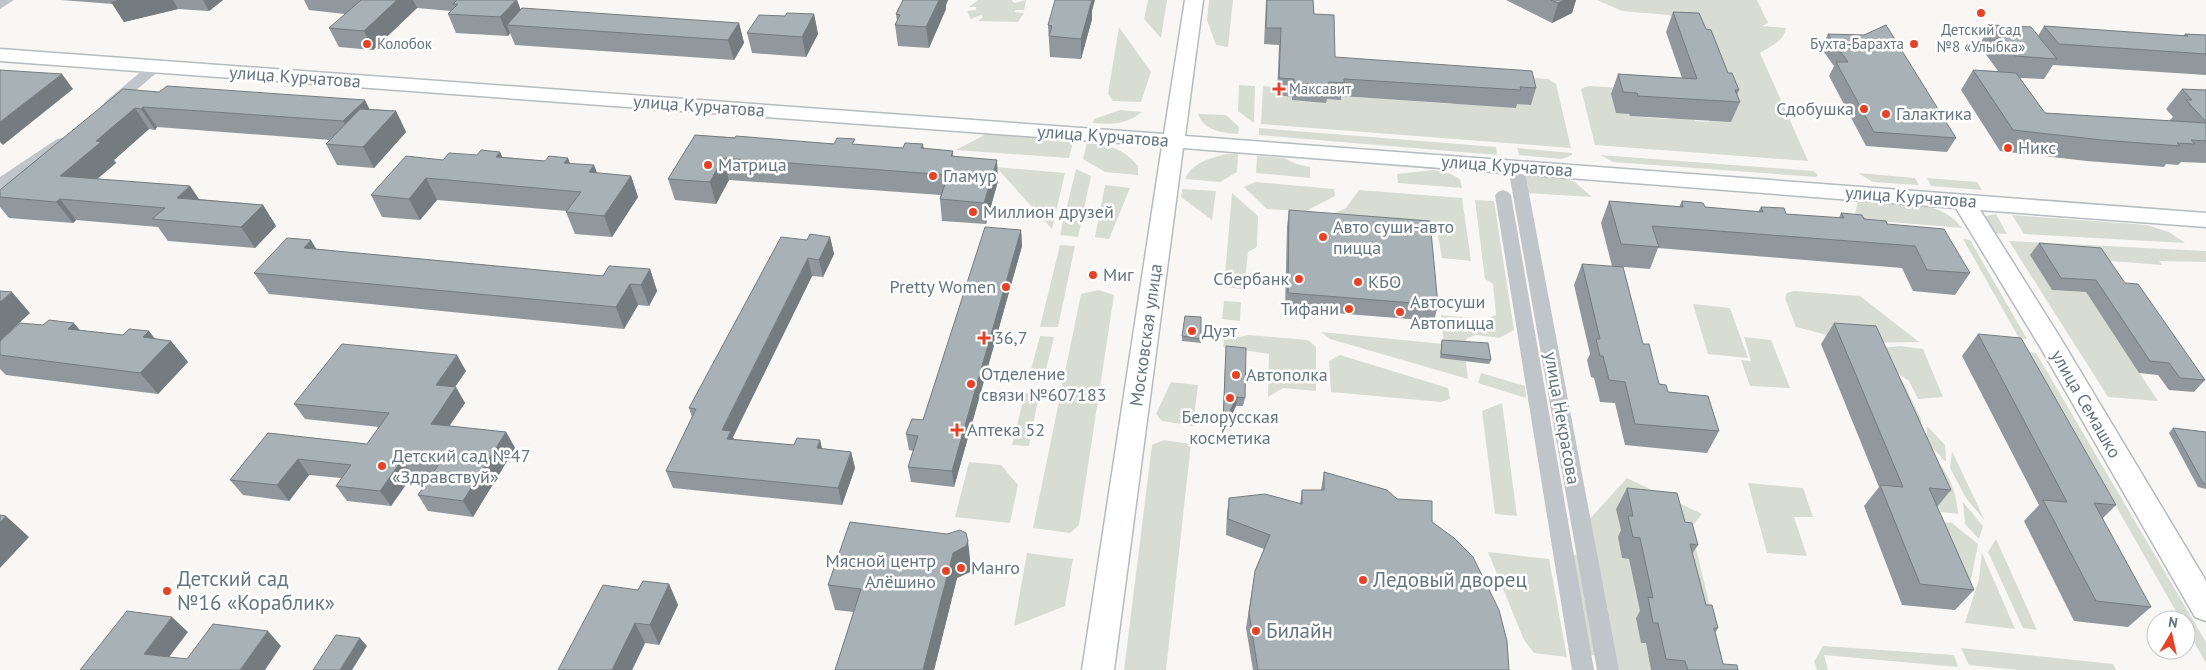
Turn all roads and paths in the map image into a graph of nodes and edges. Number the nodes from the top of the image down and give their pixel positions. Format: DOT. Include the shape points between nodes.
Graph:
graph roads {
  1 [pos="8,0"];
  2 [pos="1194,0"];
  3 [pos="0,5"];
  4 [pos="0,55"];
  5 [pos="156,67"];
  6 [pos="99,114"];
  7 [pos="70,137"];
  8 [pos="1174,141"];
  9 [pos="1516,167"];
  10 [pos="0,184"];
  11 [pos="1503,195"];
  12 [pos="1964,202"];
  13 [pos="2206,220"];
  14 [pos="2206,608"];
  15 [pos="1098,670"];
  16 [pos="1583,670"];
  17 [pos="1608,670"];
  1 -- 3 [label="street"];
  2 -- 8 [label="street, Московская улица"];
  4 -- 5 [label="street, улица Курчатова"];
  5 -- 6 [label="street"];
  5 -- 8 [label="street, улица Курчатова"];
  7 -- 10 [label="street"];
  8 -- 9 [label="street, улица Курчатова"];
  8 -- 15 [label="street, Московская улица"];
  9 -- 12 [label="street, улица Курчатова"];
  9 -- 17 [label="street, улица Некрасова"];
  11 -- 16 [label="street, улица Некрасова"];
  12 -- 13 [label="street, улица Курчатова"];
  12 -- 14 [label="street, улица Семашко"];
}
